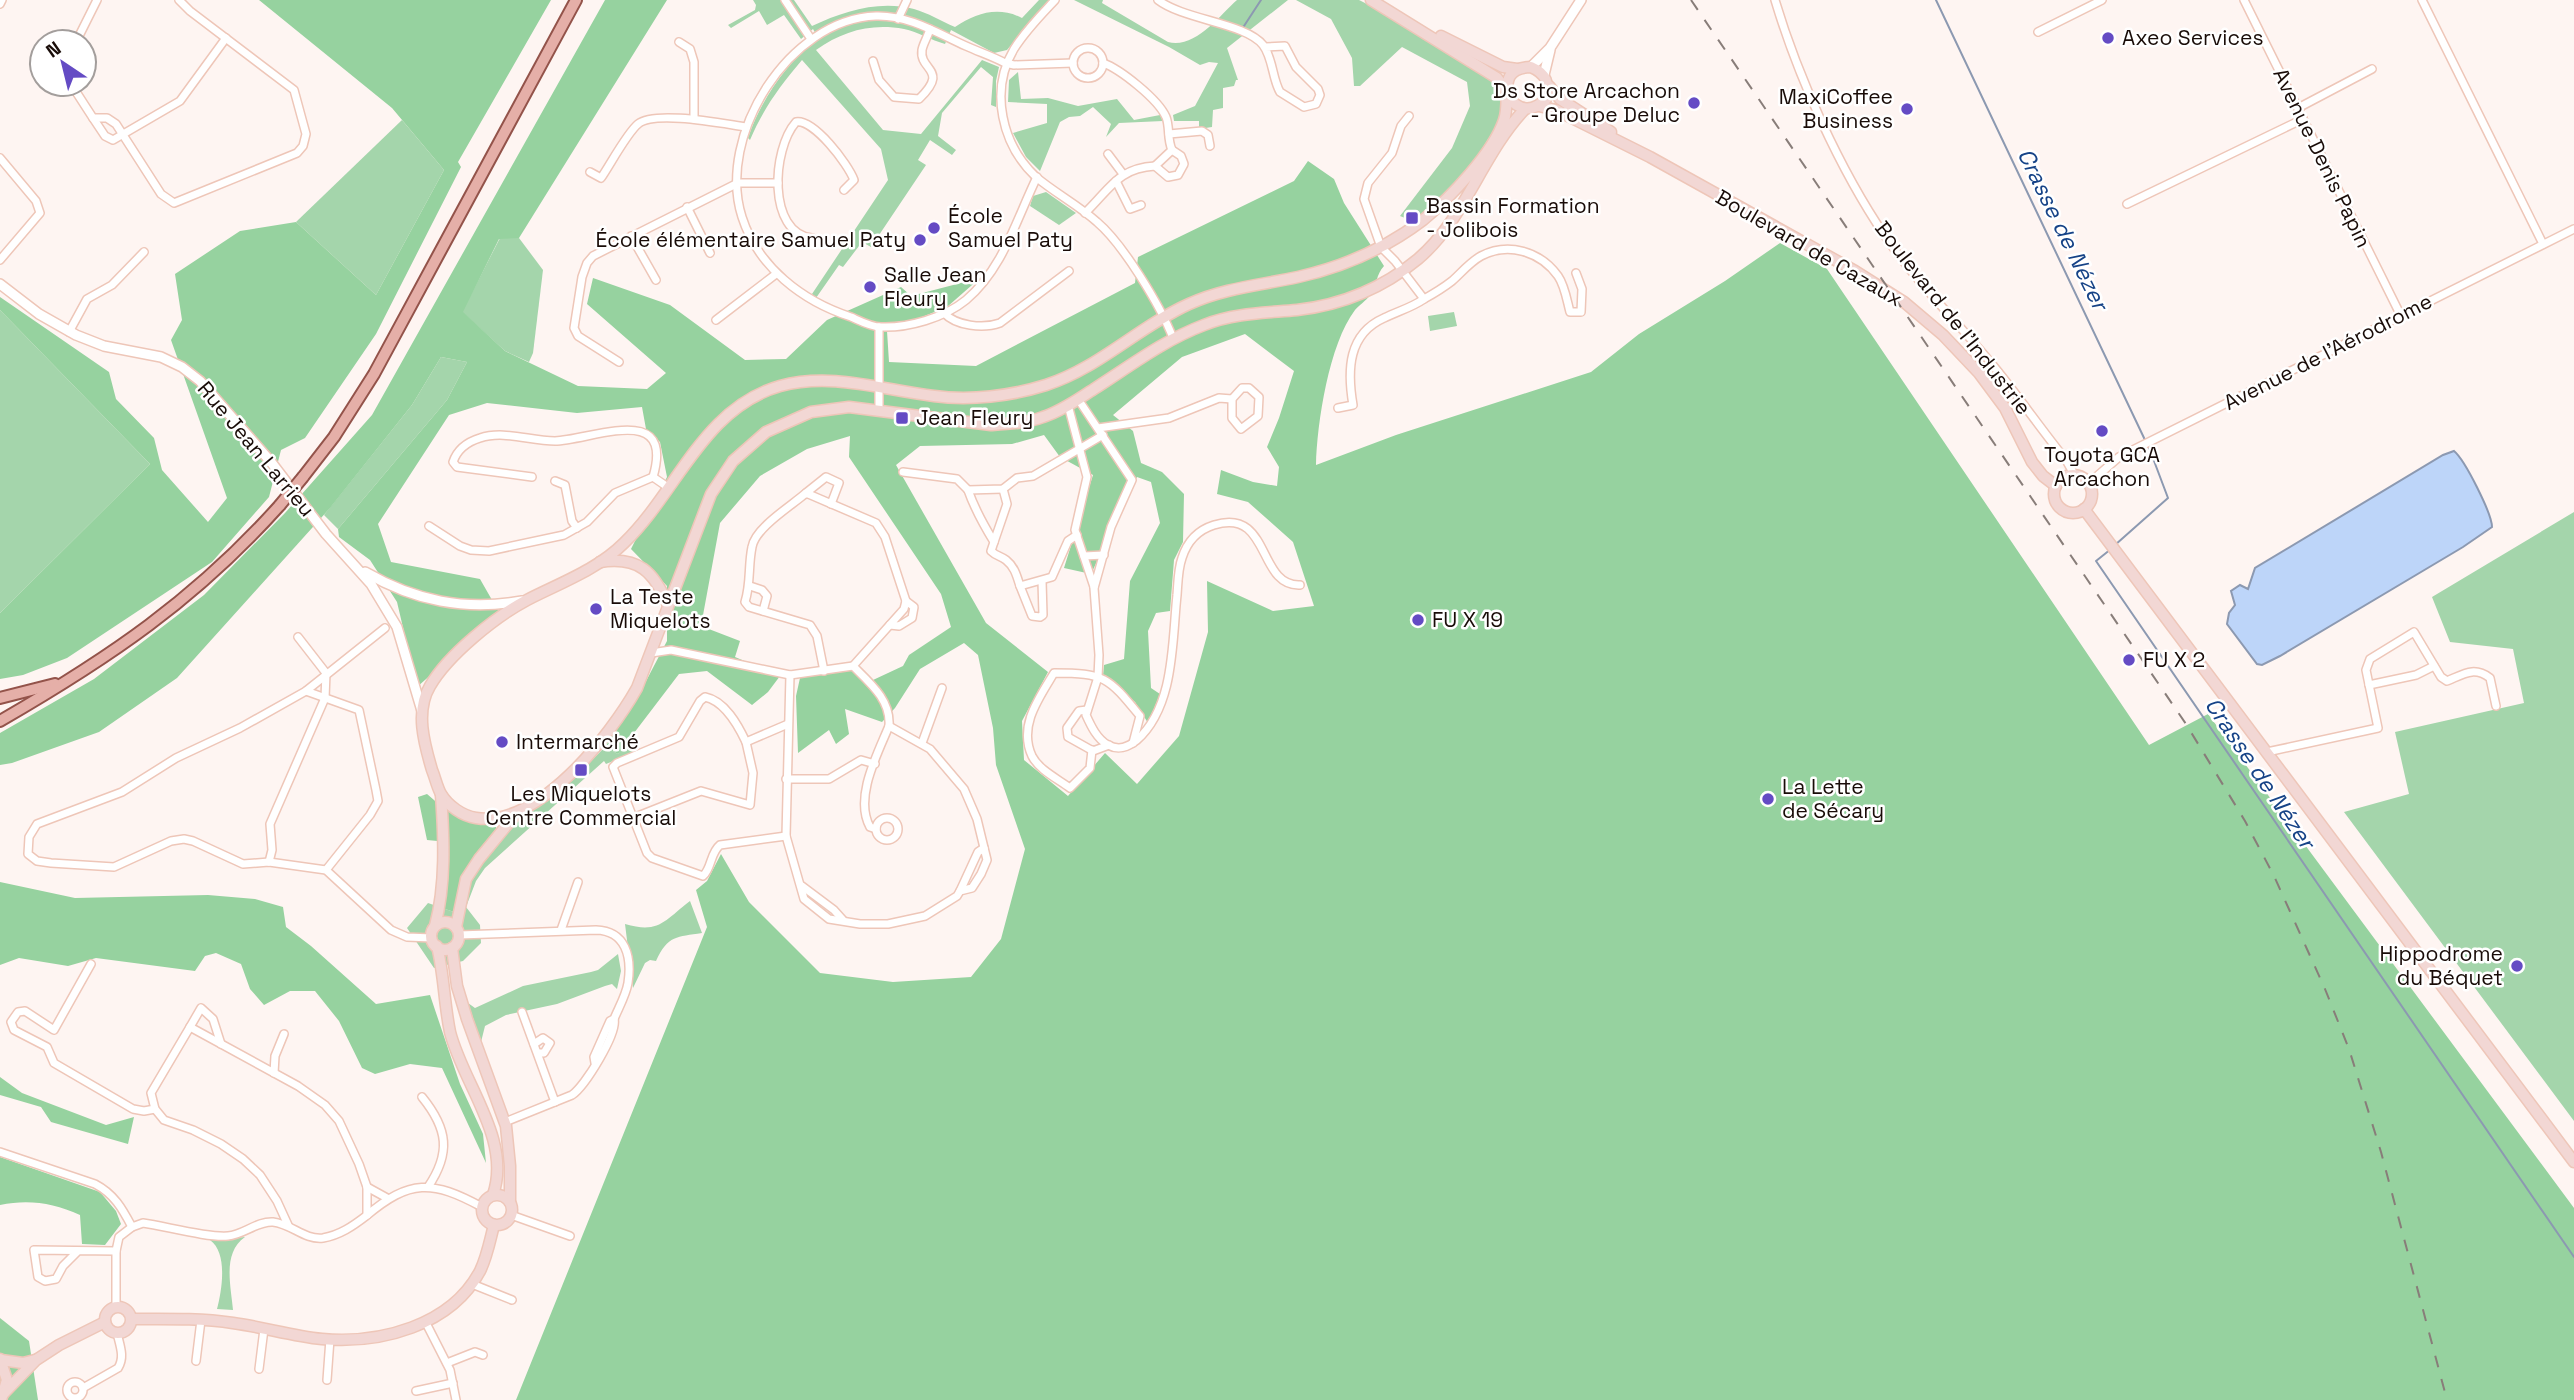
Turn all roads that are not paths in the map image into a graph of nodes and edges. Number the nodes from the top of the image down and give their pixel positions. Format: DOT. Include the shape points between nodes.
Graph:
graph roads {
  1 [pos="97,0"];
  2 [pos="180,0"];
  3 [pos="576,0"];
  4 [pos="785,0"];
  5 [pos="906,0"];
  6 [pos="1055,0"];
  7 [pos="1158,0"];
  8 [pos="1371,0"];
  9 [pos="1581,0"];
  10 [pos="1775,0"];
  11 [pos="2102,0"];
  12 [pos="2244,0"];
  13 [pos="2422,0"];
  14 [pos="1384,8"];
  15 [pos="898,19"];
  16 [pos="83,28"];
  17 [pos="930,29"];
  18 [pos="2038,32"];
  19 [pos="226,38"];
  20 [pos="811,39"];
  21 [pos="679,42"];
  22 [pos="1265,47"];
  23 [pos="1550,48"];
  24 [pos="873,61"];
  25 [pos="1007,63"];
  26 [pos="1073,63"];
  27 [pos="1102,63"];
  28 [pos="1531,67"];
  29 [pos="1517,69"];
  30 [pos="2372,69"];
  31 [pos="1545,75"];
  32 [pos="1549,86"];
  33 [pos="1507,93"];
  34 [pos="80,98"];
  35 [pos="1539,106"];
  36 [pos="2298,107"];
  37 [pos="1525,109"];
  38 [pos="1409,116"];
  39 [pos="93,118"];
  40 [pos="694,119"];
  41 [pos="2303,119"];
  42 [pos="746,127"];
  43 [pos="123,135"];
  44 [pos="1169,135"];
  45 [pos="1210,146"];
  46 [pos="1172,149"];
  47 [pos="1108,154"];
  48 [pos="1650,157"];
  49 [pos="0,158"];
  50 [pos="1156,166"];
  51 [pos="590,172"];
  52 [pos="1123,174"];
  53 [pos="1037,177"];
  54 [pos="1116,181"];
  55 [pos="738,183"];
  56 [pos="778,183"];
  57 [pos="844,190"];
  58 [pos="2127,204"];
  59 [pos="1141,205"];
  60 [pos="687,208"];
  61 [pos="1086,213"];
  62 [pos="2574,229"];
  63 [pos="631,236"];
  64 [pos="812,238"];
  65 [pos="2543,244"];
  66 [pos="1381,247"];
  67 [pos="144,252"];
  68 [pos="710,253"];
  69 [pos="0,260"];
  70 [pos="1069,271"];
  71 [pos="1403,271"];
  72 [pos="1576,273"];
  73 [pos="776,274"];
  74 [pos="656,280"];
  75 [pos="0,284"];
  76 [pos="1424,299"];
  77 [pos="944,313"];
  78 [pos="2401,316"];
  79 [pos="1162,318"];
  80 [pos="716,320"];
  81 [pos="879,327"];
  82 [pos="69,332"];
  83 [pos="1173,338"];
  84 [pos="619,362"];
  85 [pos="880,386"];
  86 [pos="1079,399"];
  87 [pos="1232,399"];
  88 [pos="1068,405"];
  89 [pos="1338,408"];
  90 [pos="879,410"];
  91 [pos="1101,432"];
  92 [pos="1080,449"];
  93 [pos="903,472"];
  94 [pos="2075,476"];
  95 [pos="532,477"];
  96 [pos="653,477"];
  97 [pos="555,481"];
  98 [pos="2088,484"];
  99 [pos="2056,486"];
  100 [pos="669,488"];
  101 [pos="1003,489"];
  102 [pos="968,490"];
  103 [pos="806,494"];
  104 [pos="831,504"];
  105 [pos="2084,509"];
  106 [pos="429,526"];
  107 [pos="577,528"];
  108 [pos="1077,535"];
  109 [pos="994,542"];
  110 [pos="1104,555"];
  111 [pos="1084,556"];
  112 [pos="600,562"];
  113 [pos="359,568"];
  114 [pos="1042,581"];
  115 [pos="1300,585"];
  116 [pos="750,586"];
  117 [pos="1094,587"];
  118 [pos="1021,589"];
  119 [pos="528,600"];
  120 [pos="906,601"];
  121 [pos="668,605"];
  122 [pos="762,611"];
  123 [pos="890,625"];
  124 [pos="385,628"];
  125 [pos="658,634"];
  126 [pos="298,637"];
  127 [pos="671,650"];
  128 [pos="651,653"];
  129 [pos="853,666"];
  130 [pos="2434,666"];
  131 [pos="824,671"];
  132 [pos="326,673"];
  133 [pos="790,675"];
  134 [pos="1098,677"];
  135 [pos="71,679"];
  136 [pos="2369,685"];
  137 [pos="942,688"];
  138 [pos="306,691"];
  139 [pos="0,698"];
  140 [pos="325,698"];
  141 [pos="2496,706"];
  142 [pos="1087,710"];
  143 [pos="422,711"];
  144 [pos="0,718"];
  145 [pos="788,724"];
  146 [pos="889,726"];
  147 [pos="746,742"];
  148 [pos="922,743"];
  149 [pos="1132,743"];
  150 [pos="1109,745"];
  151 [pos="1092,750"];
  152 [pos="2267,752"];
  153 [pos="875,764"];
  154 [pos="786,779"];
  155 [pos="441,794"];
  156 [pos="516,814"];
  157 [pos="633,818"];
  158 [pos="876,829"];
  159 [pos="786,836"];
  160 [pos="269,862"];
  161 [pos="326,870"];
  162 [pos="578,882"];
  163 [pos="802,886"];
  164 [pos="835,911"];
  165 [pos="831,920"];
  166 [pos="843,920"];
  167 [pos="435,926"];
  168 [pos="561,930"];
  169 [pos="457,931"];
  170 [pos="434,942"];
  171 [pos="452,948"];
  172 [pos="91,964"];
  173 [pos="522,1012"];
  174 [pos="190,1027"];
  175 [pos="54,1030"];
  176 [pos="284,1034"];
  177 [pos="221,1044"];
  178 [pos="534,1044"];
  179 [pos="47,1047"];
  180 [pos="538,1053"];
  181 [pos="274,1073"];
  182 [pos="422,1097"];
  183 [pos="555,1102"];
  184 [pos="155,1108"];
  185 [pos="505,1122"];
  186 [pos="0,1152"];
  187 [pos="2574,1162"];
  188 [pos="367,1187"];
  189 [pos="428,1187"];
  190 [pos="493,1195"];
  191 [pos="387,1198"];
  192 [pos="277,1201"];
  193 [pos="510,1202"];
  194 [pos="482,1208"];
  195 [pos="367,1215"];
  196 [pos="511,1215"];
  197 [pos="271,1222"];
  198 [pos="288,1225"];
  199 [pos="494,1225"];
  200 [pos="132,1227"];
  201 [pos="569,1236"];
  202 [pos="78,1251"];
  203 [pos="116,1251"];
  204 [pos="472,1284"];
  205 [pos="512,1300"];
  206 [pos="116,1306"];
  207 [pos="132,1319"];
  208 [pos="201,1320"];
  209 [pos="425,1321"];
  210 [pos="105,1322"];
  211 [pos="264,1329"];
  212 [pos="117,1333"];
  213 [pos="330,1339"];
  214 [pos="483,1355"];
  215 [pos="1,1359"];
  216 [pos="36,1360"];
  217 [pos="196,1361"];
  218 [pos="447,1363"];
  219 [pos="259,1369"];
  220 [pos="327,1380"];
  221 [pos="453,1383"];
  222 [pos="83,1388"];
  223 [pos="416,1391"];
  224 [pos="3,1397"];
  225 [pos="73,1399"];
  226 [pos="456,1400"];
  1 -- 16 [label="street"];
  2 -- 19 [label="street"];
  3 -- 135 [label="main road, bridge" via="380,363 334,437 251,537 190,594"];
  4 -- 20 [label="street"];
  5 -- 15 [label="street"];
  6 -- 25 [label="street" via="1028,28"];
  7 -- 22 [label="street" via="1252,36"];
  8 -- 14 [label="main road"];
  9 -- 23 [label="street"];
  10 -- 94 [label="street, Boulevard de l'Industrie" via="1814,104 1884,236 1990,361"];
  11 -- 18 [label="street"];
  12 -- 36 [label="street, Avenue Denis Papin"];
  13 -- 65 [label="street"];
  14 -- 29 [label="main road" via="1503,67"];
  14 -- 33 [label="main road" via="1497,78"];
  15 -- 17 [label="street"];
  15 -- 20 [label="street" via="863,18"];
  17 -- 24 [label="street" via="922,50 933,80 919,99 894,97 879,80"];
  17 -- 25 [label="street"];
  19 -- 43 [label="street" via="180,101"];
  19 -- 43 [label="street" via="294,90 306,134 297,153 174,203 161,194"];
  20 -- 42 [label="street" via="768,88"];
  21 -- 40 [label="street" via="691,49 694,62"];
  22 -- 22 [label="street" via="1282,45 1287,49 1299,71 1318,89 1316,104 1304,107 1280,92"];
  23 -- 28 [label="street"];
  23 -- 31 [label="street"];
  25 -- 26 [label="street"];
  25 -- 53 [label="street" via="1001,119 1021,161"];
  26 -- 27 [label="street" via="1080,76 1090,78"];
  26 -- 27 [label="street" via="1077,52 1086,48 1096,50"];
  27 -- 44 [label="street" via="1116,68 1160,107"];
  28 -- 29 [label="main road"];
  28 -- 31 [label="main road"];
  29 -- 33 [label="main road" via="1508,78"];
  30 -- 36 [label="street"];
  31 -- 32 [label="main road"];
  32 -- 35 [label="main road"];
  32 -- 48 [label="main road, Boulevard de Cazaux" via="1560,99"];
  33 -- 37 [label="main road" via="1514,105"];
  33 -- 66 [label="main road" via="1505,118 1464,180 1427,217"];
  34 -- 39 [label="street"];
  35 -- 37 [label="main road"];
  35 -- 48 [label="main road, Boulevard de Cazaux"];
  36 -- 41 [label="street, Avenue Denis Papin"];
  37 -- 71 [label="main road" via="1446,230"];
  38 -- 66 [label="street" via="1392,153 1365,192"];
  39 -- 43 [label="street" via="112,120"];
  39 -- 43 [label="street" via="108,139"];
  40 -- 42 [label="street"];
  40 -- 51 [label="street" via="649,118 637,124 601,178"];
  41 -- 58 [label="street"];
  41 -- 78 [label="street, Avenue Denis Papin"];
  42 -- 55 [label="street"];
  44 -- 45 [label="street" via="1202,131"];
  44 -- 46 [label="street"];
  46 -- 50 [label="street"];
  46 -- 50 [label="street" via="1184,164 1178,175 1168,177"];
  47 -- 52 [label="street"];
  48 -- 99 [label="main road, Boulevard de Cazaux" via="1855,271 1923,317 1979,373 2005,408 2032,462"];
  49 -- 69 [label="street" via="36,201 40,213"];
  50 -- 52 [label="street" via="1141,166"];
  52 -- 54 [label="street"];
  53 -- 61 [label="street"];
  53 -- 77 [label="street" via="995,268 963,302"];
  54 -- 59 [label="street" via="1130,209"];
  54 -- 61 [label="street"];
  55 -- 56 [label="street"];
  55 -- 60 [label="street"];
  55 -- 73 [label="street" via="742,217 756,248"];
  56 -- 57 [label="street" via="783,145 792,126 800,121 849,167 855,180"];
  56 -- 64 [label="street" via="788,222 801,237"];
  60 -- 63 [label="street"];
  60 -- 68 [label="street"];
  61 -- 79 [label="street" via="1125,253"];
  62 -- 65 [label="street, Avenue de l'Aérodrome"];
  63 -- 74 [label="street"];
  63 -- 84 [label="street" via="587,263 574,328 578,336"];
  65 -- 78 [label="street, Avenue de l'Aérodrome"];
  66 -- 71 [label="street"];
  66 -- 79 [label="main road" via="1321,272 1210,296"];
  67 -- 82 [label="street" via="112,285 87,299"];
  70 -- 77 [label="street" via="1000,323 955,321"];
  71 -- 76 [label="street"];
  71 -- 83 [label="main road" via="1354,298 1225,318"];
  72 -- 76 [label="street" via="1582,289 1581,312 1570,312 1559,278 1550,267 1519,249 1478,257"];
  73 -- 80 [label="street"];
  73 -- 81 [label="street" via="814,301"];
  75 -- 82 [label="street, Rue Jean Larrieu"];
  76 -- 89 [label="street" via="1383,318 1359,338 1349,370 1353,405"];
  77 -- 81 [label="street"];
  78 -- 98 [label="street, Avenue de l'Aérodrome" via="2111,461"];
  79 -- 83 [label="street"];
  79 -- 85 [label="main road" via="1085,369 1018,392 954,398"];
  81 -- 85 [label="street"];
  82 -- 113 [label="street, Rue Jean Larrieu" via="104,346 161,357 194,375"];
  83 -- 86 [label="main road"];
  85 -- 90 [label="street"];
  85 -- 100 [label="main road" via="812,380 759,394 723,418"];
  86 -- 88 [label="main road"];
  86 -- 91 [label="street"];
  87 -- 87 [label="street" via="1242,388 1259,397 1258,416 1241,429 1232,418"];
  87 -- 91 [label="street" via="1219,398 1169,418"];
  88 -- 90 [label="main road" via="1042,418 991,425"];
  88 -- 92 [label="street"];
  90 -- 121 [label="main road" via="849,407 811,412 766,432 744,450 711,494"];
  91 -- 92 [label="street"];
  91 -- 110 [label="street" via="1132,480"];
  92 -- 101 [label="street"];
  92 -- 108 [label="street" via="1087,477"];
  93 -- 102 [label="street" via="957,479"];
  94 -- 98 [label="main road"];
  94 -- 99 [label="main road"];
  95 -- 96 [label="street" via="457,467 453,462 461,449 487,436 562,440 630,428 650,438 656,448"];
  96 -- 100 [label="street"];
  96 -- 107 [label="street" via="615,493"];
  97 -- 107 [label="street" via="565,485"];
  98 -- 105 [label="main road" via="2090,500"];
  99 -- 105 [label="main road" via="2054,498 2060,509 2072,513"];
  100 -- 112 [label="main road" via="635,531"];
  101 -- 102 [label="street"];
  101 -- 109 [label="street" via="1007,504"];
  102 -- 109 [label="street" via="977,516"];
  103 -- 104 [label="street"];
  103 -- 104 [label="street" via="826,477 839,483"];
  103 -- 116 [label="street" via="755,535"];
  104 -- 120 [label="street" via="876,523"];
  105 -- 152 [label="main road"];
  106 -- 107 [label="street" via="460,546 489,551"];
  108 -- 111 [label="street"];
  108 -- 114 [label="street" via="1068,541 1055,574"];
  109 -- 118 [label="street" via="991,551 1014,568"];
  110 -- 111 [label="street"];
  110 -- 117 [label="street"];
  111 -- 117 [label="street"];
  112 -- 119 [label="main road"];
  112 -- 121 [label="main road" via="620,561 648,571"];
  113 -- 119 [label="street" via="433,601 476,606"];
  113 -- 143 [label="street, Rue Jean Larrieu" via="397,627"];
  114 -- 118 [label="street"];
  114 -- 118 [label="street" via="1040,617 1032,616"];
  115 -- 149 [label="street" via="1280,578 1260,541 1243,526 1221,523 1196,536 1179,568 1163,699 1152,722"];
  116 -- 122 [label="street" via="767,596"];
  116 -- 122 [label="street" via="746,605"];
  117 -- 134 [label="street"];
  119 -- 143 [label="main road" via="447,664 430,685"];
  120 -- 123 [label="street"];
  120 -- 123 [label="street" via="914,607 912,618 899,626"];
  121 -- 125 [label="main road"];
  122 -- 131 [label="street" via="810,625"];
  123 -- 129 [label="street"];
  124 -- 132 [label="street"];
  125 -- 127 [label="street"];
  125 -- 128 [label="main road"];
  126 -- 132 [label="street"];
  127 -- 128 [label="street"];
  127 -- 133 [label="street"];
  128 -- 156 [label="main road" via="626,706 595,747 554,788"];
  129 -- 131 [label="street"];
  129 -- 146 [label="street" via="885,701"];
  130 -- 136 [label="street" via="2416,675"];
  130 -- 136 [label="street" via="2414,632 2370,659 2366,670"];
  130 -- 141 [label="street" via="2447,681 2470,670 2482,672 2490,678"];
  131 -- 133 [label="street"];
  132 -- 138 [label="street"];
  132 -- 140 [label="street"];
  133 -- 145 [label="street"];
  134 -- 142 [label="street"];
  134 -- 149 [label="street" via="1114,684 1140,716"];
  134 -- 151 [label="street" via="1054,673 1027,727 1032,756 1070,788 1090,768"];
  135 -- 139 [label="main road"];
  135 -- 144 [label="main road"];
  136 -- 152 [label="street" via="2378,728"];
  137 -- 148 [label="street"];
  138 -- 140 [label="street"];
  138 -- 160 [label="street" via="176,758 122,792 37,824 29,837 28,854 51,863 114,867 184,839 243,864"];
  140 -- 160 [label="street" via="270,824"];
  140 -- 161 [label="street" via="359,710 378,801"];
  142 -- 150 [label="street" via="1091,725"];
  142 -- 151 [label="street" via="1082,709 1067,728 1068,737"];
  143 -- 155 [label="main road" via="427,752"];
  145 -- 147 [label="street"];
  145 -- 154 [label="street"];
  146 -- 148 [label="street"];
  146 -- 153 [label="street"];
  147 -- 157 [label="street" via="753,773 750,805 701,791"];
  147 -- 157 [label="street" via="727,711 711,698 702,698 679,737 614,765"];
  148 -- 166 [label="street" via="964,789 984,848 960,891 938,909 888,924"];
  149 -- 150 [label="street" via="1121,748"];
  150 -- 151 [label="street"];
  152 -- 187 [label="main road"];
  153 -- 154 [label="street" via="861,760 829,779"];
  153 -- 158 [label="street" via="863,799 864,816"];
  154 -- 159 [label="street"];
  155 -- 156 [label="main road" via="469,816"];
  155 -- 167 [label="main road" via="443,849"];
  156 -- 169 [label="main road" via="466,879"];
  157 -- 159 [label="street" via="650,858 700,876 707,872 720,845"];
  159 -- 163 [label="street"];
  160 -- 161 [label="street"];
  161 -- 170 [label="street" via="391,930"];
  162 -- 168 [label="street"];
  163 -- 164 [label="street"];
  163 -- 165 [label="street" via="807,903"];
  164 -- 165 [label="street"];
  164 -- 166 [label="street"];
  165 -- 166 [label="street"];
  167 -- 169 [label="main road" via="448,922"];
  167 -- 170 [label="main road"];
  168 -- 169 [label="street"];
  168 -- 183 [label="street" via="615,934 621,939 629,980 580,1089"];
  169 -- 171 [label="main road"];
  170 -- 171 [label="main road"];
  170 -- 190 [label="main road" via="454,1043 493,1137"];
  171 -- 185 [label="main road" via="467,1019"];
  172 -- 175 [label="street"];
  173 -- 178 [label="street"];
  174 -- 177 [label="street"];
  174 -- 177 [label="street" via="201,1008 213,1019"];
  174 -- 184 [label="street" via="151,1093"];
  175 -- 179 [label="street"];
  175 -- 179 [label="street" via="24,1011 11,1022 14,1030"];
  176 -- 181 [label="street"];
  177 -- 181 [label="street"];
  178 -- 180 [label="street"];
  178 -- 180 [label="street" via="542,1038 550,1043 544,1053"];
  179 -- 184 [label="street" via="54,1063 114,1098 134,1109"];
  180 -- 183 [label="street"];
  181 -- 188 [label="street" via="325,1105 339,1121"];
  182 -- 189 [label="street" via="444,1140 439,1171"];
  183 -- 185 [label="street"];
  184 -- 192 [label="street" via="164,1120 193,1130 243,1159"];
  185 -- 193 [label="main road"];
  186 -- 200 [label="street" via="109,1191"];
  188 -- 191 [label="street"];
  188 -- 195 [label="street"];
  189 -- 191 [label="street"];
  189 -- 194 [label="street" via="449,1191"];
  190 -- 193 [label="main road"];
  190 -- 194 [label="main road"];
  191 -- 195 [label="street"];
  192 -- 197 [label="street"];
  192 -- 198 [label="street"];
  193 -- 196 [label="main road"];
  194 -- 199 [label="main road" via="486,1220"];
  195 -- 198 [label="street" via="342,1233 326,1237 307,1237"];
  196 -- 199 [label="main road"];
  196 -- 201 [label="street"];
  197 -- 198 [label="street"];
  197 -- 200 [label="street" via="229,1237 143,1223"];
  199 -- 204 [label="main road"];
  200 -- 203 [label="street" via="119,1237"];
  202 -- 202 [label="street" via="56,1279 38,1277 34,1250"];
  202 -- 203 [label="street"];
  203 -- 206 [label="street"];
  204 -- 205 [label="street"];
  204 -- 209 [label="main road"];
  206 -- 207 [label="main road" via="125,1308"];
  206 -- 210 [label="main road" via="106,1314"];
  207 -- 208 [label="main road"];
  207 -- 212 [label="main road" via="126,1331"];
  208 -- 211 [label="main road"];
  208 -- 217 [label="street"];
  209 -- 213 [label="main road" via="379,1337"];
  209 -- 218 [label="street"];
  210 -- 212 [label="main road"];
  210 -- 216 [label="main road"];
  211 -- 213 [label="main road"];
  211 -- 219 [label="street"];
  212 -- 222 [label="street" via="120,1365"];
  213 -- 220 [label="street"];
  214 -- 218 [label="street" via="475,1352"];
  215 -- 216 [label="main road"];
  215 -- 224 [label="main road" via="7,1380"];
  216 -- 224 [label="main road"];
  218 -- 221 [label="street"];
  221 -- 223 [label="street"];
  221 -- 226 [label="street"];
  222 -- 225 [label="street" via="81,1396"];
  222 -- 225 [label="street" via="77,1382 69,1384 67,1393"];
}
